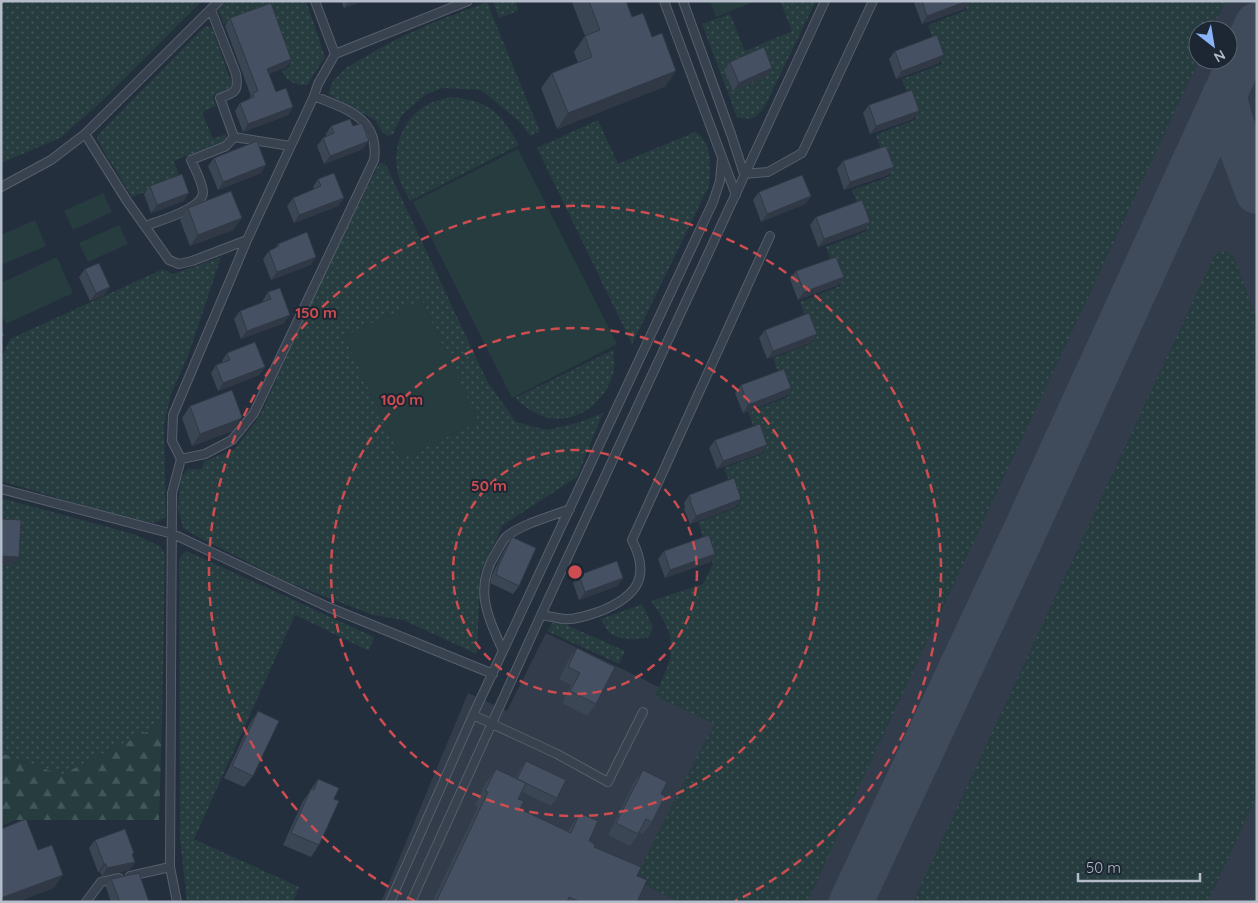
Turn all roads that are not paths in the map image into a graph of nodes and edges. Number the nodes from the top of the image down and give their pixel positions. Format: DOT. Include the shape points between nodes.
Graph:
graph roads {
  1 [pos="219,1"];
  2 [pos="315,1"];
  3 [pos="468,1"];
  4 [pos="664,1"];
  5 [pos="683,1"];
  6 [pos="825,1"];
  7 [pos="872,1"];
  8 [pos="210,10"];
  9 [pos="335,54"];
  10 [pos="314,96"];
  11 [pos="85,134"];
  12 [pos="234,137"];
  13 [pos="732,138"];
  14 [pos="717,145"];
  15 [pos="290,146"];
  16 [pos="722,159"];
  17 [pos="744,174"];
  18 [pos="1,187"];
  19 [pos="736,195"];
  20 [pos="145,226"];
  21 [pos="770,236"];
  22 [pos="247,240"];
  23 [pos="181,459"];
  24 [pos="1,488"];
  25 [pos="570,510"];
  26 [pos="173,534"];
  27 [pos="541,615"];
  28 [pos="503,651"];
  29 [pos="492,674"];
  30 [pos="643,712"];
  31 [pos="473,715"];
  32 [pos="491,724"];
  33 [pos="170,867"];
  34 [pos="86,902"];
  35 [pos="177,902"];
  36 [pos="390,902"];
  37 [pos="411,902"];
  1 -- 8 [label="lane"];
  2 -- 9 [label="lane"];
  3 -- 9 [label="lane"];
  4 -- 14 [label="lane"];
  5 -- 13 [label="lane"];
  6 -- 17 [label="lane"];
  7 -- 17 [label="lane" via="802,153 768,172"];
  8 -- 11 [label="lane"];
  8 -- 12 [label="lane" via="236,74 238,85 233,94 220,98"];
  9 -- 10 [label="lane"];
  10 -- 15 [label="lane"];
  10 -- 23 [label="lane" via="345,108 368,124 376,147 374,160 254,413 232,440 205,454"];
  11 -- 18 [label="lane" via="51,160"];
  11 -- 20 [label="lane"];
  12 -- 15 [label="lane"];
  12 -- 20 [label="lane" via="226,146 191,160 203,190 202,199 194,206"];
  13 -- 14 [label="lane"];
  13 -- 17 [label="lane"];
  14 -- 16 [label="lane"];
  15 -- 22 [label="lane"];
  16 -- 19 [label="lane"];
  16 -- 25 [label="lane" via="720,181 713,202"];
  17 -- 19 [label="lane"];
  19 -- 27 [label="lane"];
  20 -- 22 [label="lane" via="169,260 179,264"];
  21 -- 27 [label="lane" via="632,540 639,555 641,575 636,588 610,607 582,617 564,619"];
  22 -- 23 [label="lane" via="173,415 172,441"];
  23 -- 26 [label="lane" via="172,493"];
  24 -- 26 [label="lane"];
  25 -- 28 [label="lane"];
  25 -- 28 [label="lane" via="531,523 506,537 490,561 482,591"];
  26 -- 29 [label="lane" via="328,607"];
  26 -- 33 [label="lane"];
  27 -- 32 [label="lane"];
  28 -- 29 [label="lane"];
  29 -- 31 [label="lane"];
  30 -- 32 [label="lane" via="608,782"];
  31 -- 32 [label="lane"];
  31 -- 36 [label="lane"];
  32 -- 37 [label="lane"];
  33 -- 34 [label="lane" via="101,882"];
  33 -- 35 [label="lane"];
}
